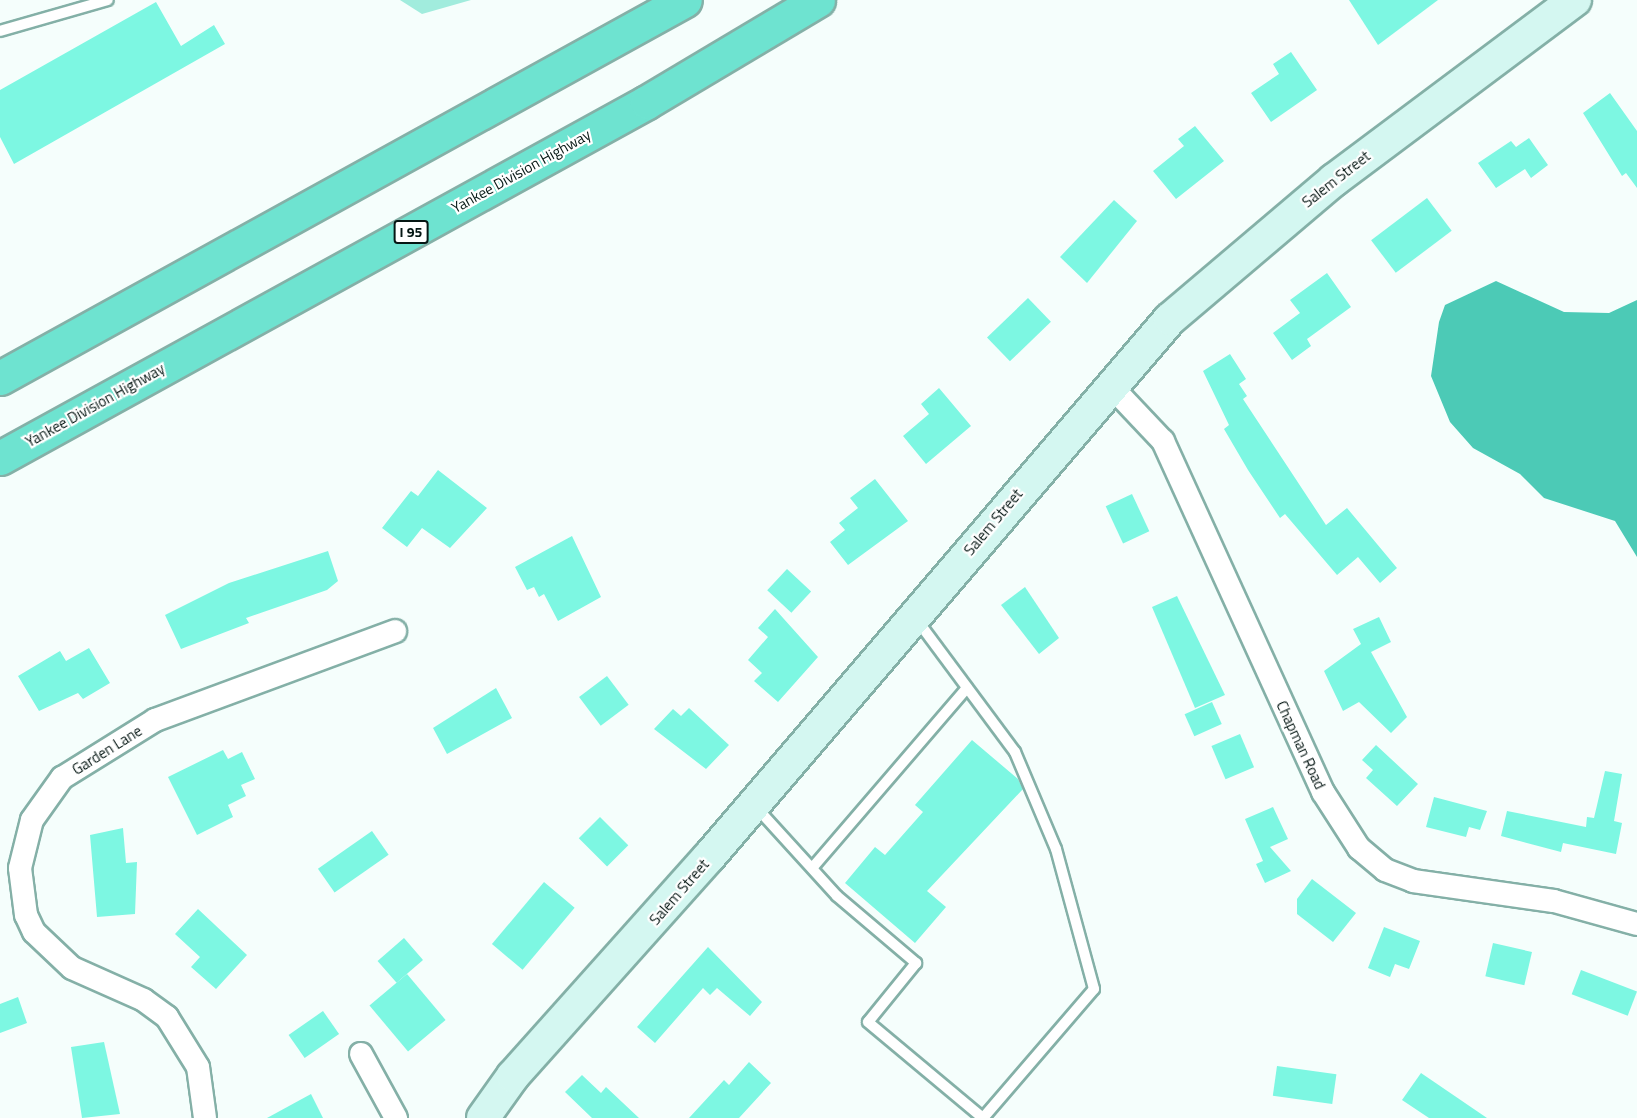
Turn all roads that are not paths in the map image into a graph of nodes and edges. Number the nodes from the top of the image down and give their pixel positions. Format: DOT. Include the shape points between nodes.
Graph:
graph roads {
  1 [pos="108,0"];
  2 [pos="685,0"];
  3 [pos="818,0"];
  4 [pos="1575,0"];
  5 [pos="0,31"];
  6 [pos="0,378"];
  7 [pos="1110,385"];
  8 [pos="0,458"];
  9 [pos="914,617"];
  10 [pos="395,631"];
  11 [pos="967,688"];
  12 [pos="754,805"];
  13 [pos="813,867"];
  14 [pos="1637,924"];
  15 [pos="360,1054"];
  16 [pos="205,1118"];
  17 [pos="396,1118"];
  18 [pos="483,1118"];
  19 [pos="983,1118"];
  1 -- 5 [label="lane"];
  2 -- 6 [label="highway"];
  3 -- 8 [label="highway, Yankee Division Highway / I 95" via="647,102"];
  4 -- 7 [label="main road, Salem Street" via="1245,251 1170,319"];
  7 -- 9 [label="main road, Salem Street"];
  7 -- 14 [label="street, Chapman Road" via="1163,441 1323,792 1359,848 1385,870 1413,881 1554,901"];
  9 -- 11 [label="lane"];
  9 -- 12 [label="main road, Salem Street"];
  10 -- 16 [label="street, Garden Lane" via="155,720 62,778 32,820 20,868 26,915 34,932 72,968 144,1000 167,1017 198,1067"];
  11 -- 13 [label="lane"];
  11 -- 19 [label="lane" via="1014,752 1056,849 1094,989"];
  12 -- 13 [label="lane"];
  12 -- 18 [label="main road, Salem Street" via="513,1076"];
  13 -- 19 [label="lane" via="837,896 916,963 868,1022"];
  15 -- 17 [label="street"];
}
